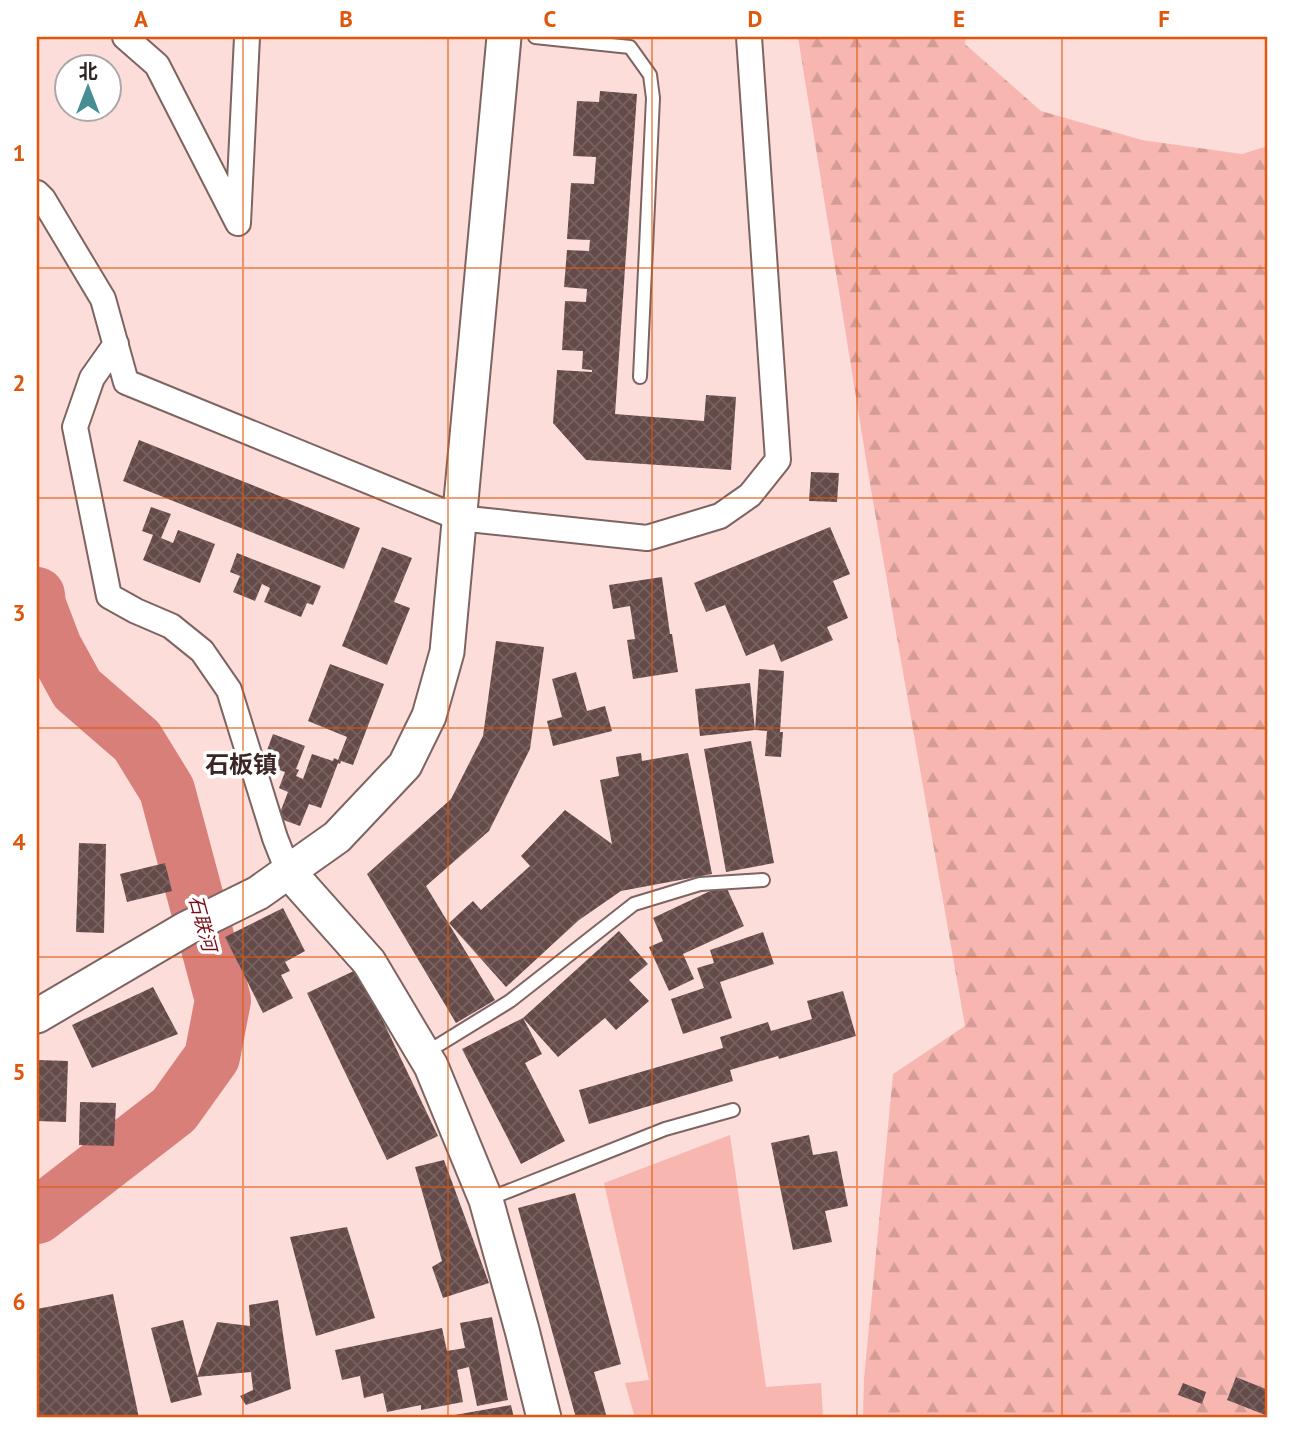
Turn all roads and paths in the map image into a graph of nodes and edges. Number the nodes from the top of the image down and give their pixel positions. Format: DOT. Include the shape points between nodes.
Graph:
graph roads {
  1 [pos="125,37"];
  2 [pos="247,37"];
  3 [pos="504,37"];
  4 [pos="535,37"];
  5 [pos="748,37"];
  6 [pos="37,193"];
  7 [pos="116,344"];
  8 [pos="640,377"];
  9 [pos="459,519"];
  10 [pos="288,871"];
  11 [pos="763,880"];
  12 [pos="37,1016"];
  13 [pos="424,1054"];
  14 [pos="733,1110"];
  15 [pos="486,1200"];
  16 [pos="544,1418"];
  1 -- 2 [label="street" via="157,65 238,223"];
  3 -- 9 [label="street"];
  4 -- 8 [label="lane" via="630,47 650,75 653,98"];
  5 -- 9 [label="street" via="778,460 750,495 720,516 647,538"];
  6 -- 7 [label="street" via="103,299"];
  7 -- 9 [label="street" via="126,382"];
  7 -- 10 [label="street" via="92,378 75,427 109,596 170,626 202,650 229,690"];
  9 -- 10 [label="street" via="447,652 417,741 405,765 337,837"];
  10 -- 12 [label="street" via="258,893 187,928"];
  10 -- 13 [label="street" via="369,962"];
  11 -- 13 [label="lane" via="700,884 634,904 510,1001"];
  13 -- 15 [label="street"];
  14 -- 15 [label="lane" via="665,1129"];
  15 -- 16 [label="street"];
}
